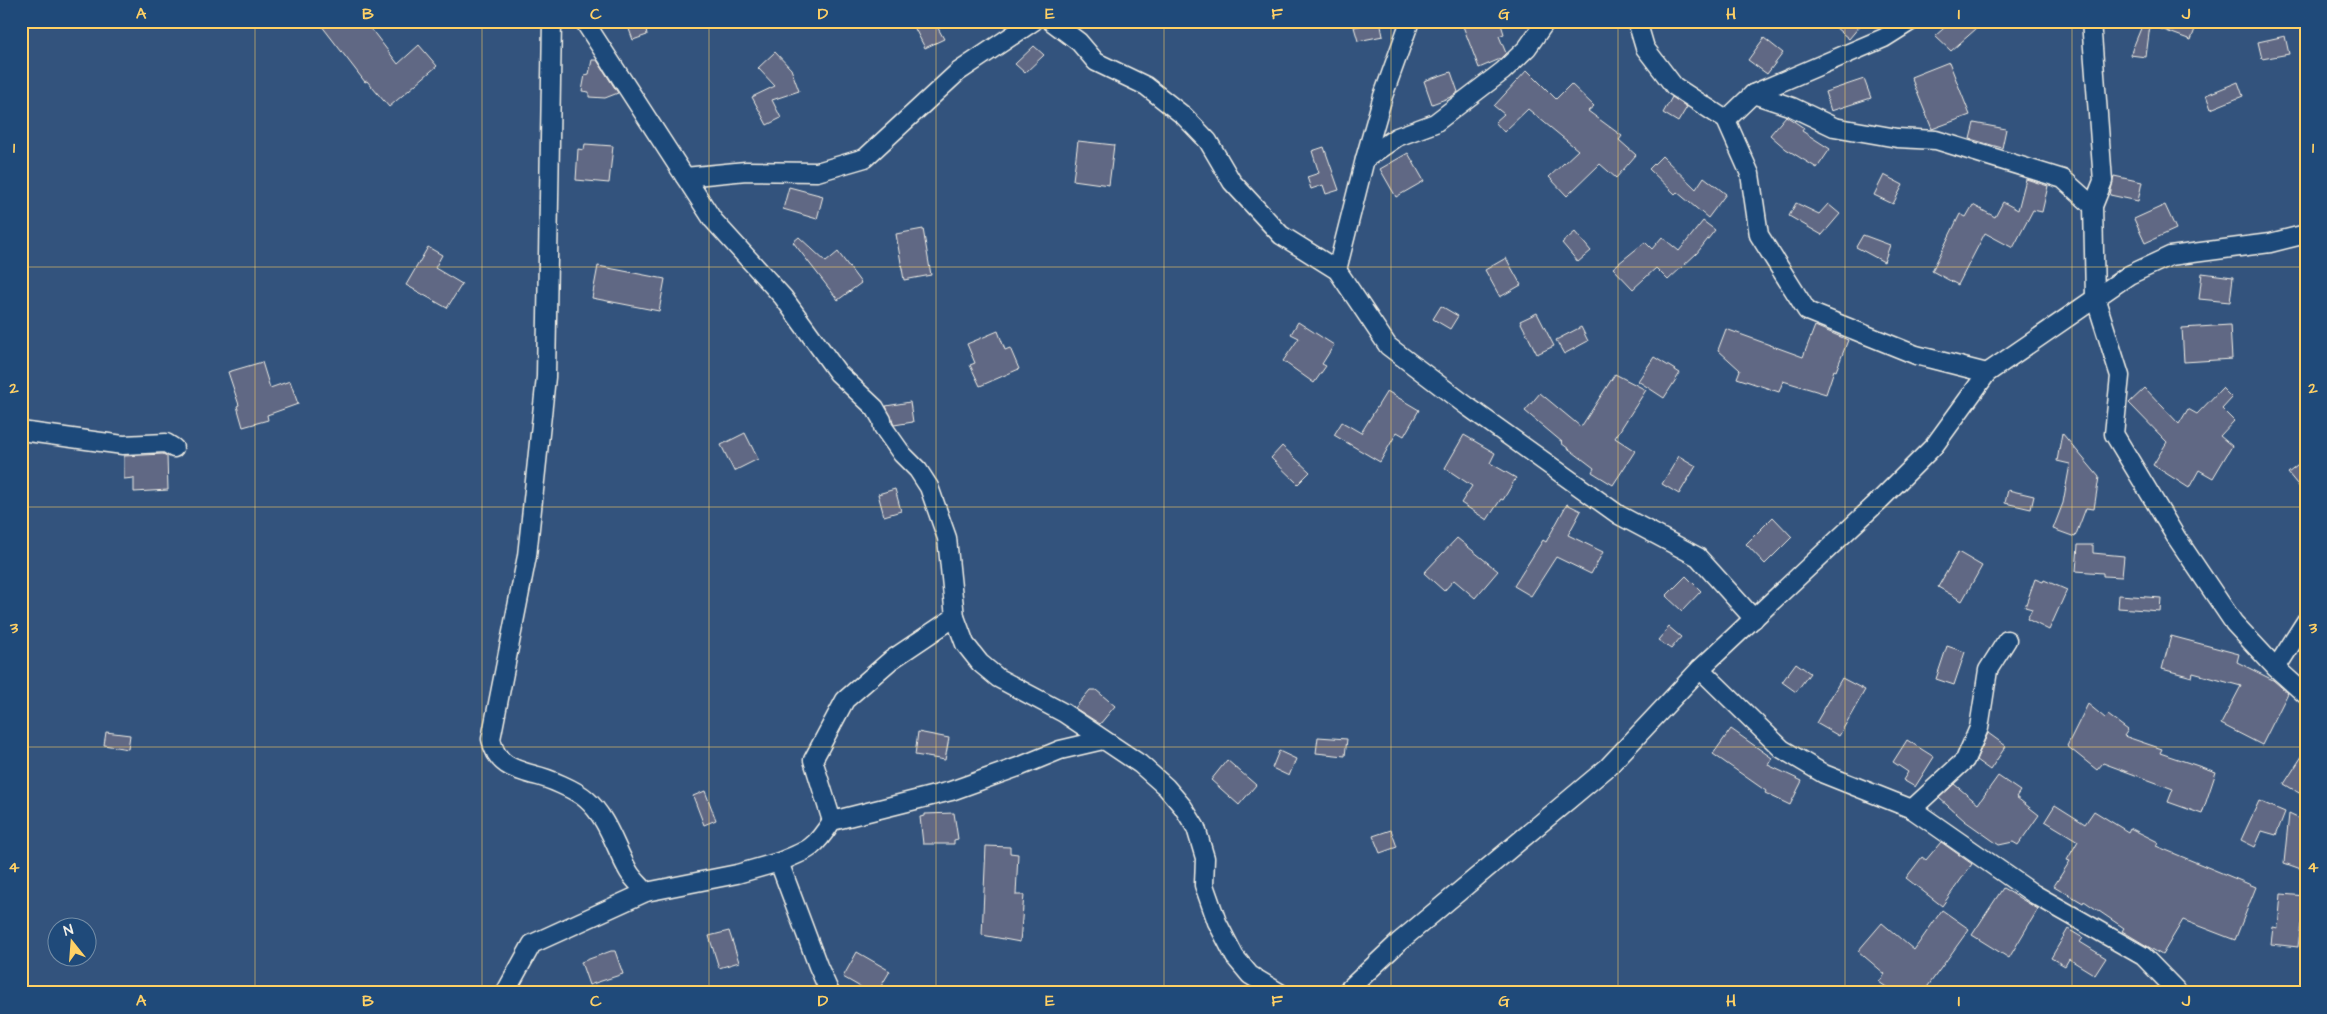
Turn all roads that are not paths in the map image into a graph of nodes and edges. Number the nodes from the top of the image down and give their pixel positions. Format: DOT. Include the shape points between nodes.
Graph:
graph roads {
  1 [pos="552,21"];
  2 [pos="584,21"];
  3 [pos="1034,21"];
  4 [pos="1051,21"];
  5 [pos="1410,21"];
  6 [pos="1546,21"];
  7 [pos="1637,21"];
  8 [pos="1911,21"];
  9 [pos="2090,21"];
  10 [pos="1753,94"];
  11 [pos="1726,120"];
  12 [pos="1364,159"];
  13 [pos="685,177"];
  14 [pos="2093,206"];
  15 [pos="2306,234"];
  16 [pos="1337,270"];
  17 [pos="2095,297"];
  18 [pos="1987,373"];
  19 [pos="21,431"];
  20 [pos="174,448"];
  21 [pos="954,618"];
  22 [pos="1754,618"];
  23 [pos="2306,621"];
  24 [pos="2007,640"];
  25 [pos="2276,668"];
  26 [pos="1700,669"];
  27 [pos="2306,695"];
  28 [pos="1102,740"];
  29 [pos="1912,809"];
  30 [pos="832,820"];
  31 [pos="778,862"];
  32 [pos="646,892"];
  33 [pos="505,993"];
  34 [pos="830,993"];
  35 [pos="1280,993"];
  36 [pos="1345,993"];
  37 [pos="2178,993"];
  1 -- 32 [label="street" via="546,377 527,556 491,739 498,756 509,768 536,775 587,799 602,819 630,874"];
  2 -- 13 [label="street"];
  3 -- 13 [label="street" via="958,72 865,158 817,172 746,171"];
  4 -- 16 [label="street" via="1078,42 1096,62 1146,86 1184,116 1208,141 1232,182 1281,235"];
  5 -- 12 [label="street"];
  6 -- 12 [label="street" via="1527,48 1503,71 1435,123 1397,137"];
  7 -- 11 [label="street" via="1645,48 1674,86"];
  8 -- 10 [label="street" via="1884,38"];
  9 -- 14 [label="street" via="2103,181"];
  10 -- 11 [label="street"];
  10 -- 14 [label="street" via="1834,127 1897,138 1936,140 2063,179"];
  11 -- 18 [label="street" via="1750,174 1759,235 1807,311 1916,355"];
  12 -- 16 [label="street"];
  13 -- 21 [label="street" via="713,220 782,297 838,374 875,408 902,454 929,487 947,538"];
  14 -- 17 [label="street"];
  15 -- 17 [label="street" via="2270,243 2170,256 2129,275"];
  16 -- 22 [label="street" via="1388,346 1619,515 1698,557"];
  17 -- 18 [label="street"];
  17 -- 25 [label="street" via="2120,376 2114,434 2176,537 2234,623"];
  18 -- 22 [label="street" via="1934,446"];
  19 -- 20 [label="street" via="123,445 166,443"];
  21 -- 28 [label="street" via="965,644 998,678 1064,712"];
  21 -- 30 [label="street" via="890,660 845,700 813,760"];
  22 -- 26 [label="street"];
  23 -- 25 [label="street"];
  24 -- 29 [label="street" via="1988,670 1979,728 1965,760"];
  25 -- 27 [label="street"];
  26 -- 29 [label="street" via="1782,750 1824,774"];
  26 -- 36 [label="street" via="1608,767 1399,942"];
  28 -- 30 [label="street" via="1060,750 951,791"];
  28 -- 35 [label="street" via="1140,764 1183,807 1202,845 1208,899 1235,957 1250,975"];
  29 -- 37 [label="street" via="2034,894 2142,956"];
  30 -- 31 [label="street" via="818,842 807,852"];
  31 -- 32 [label="street" via="737,874"];
  31 -- 34 [label="street"];
  32 -- 33 [label="street" via="532,944"];
}
